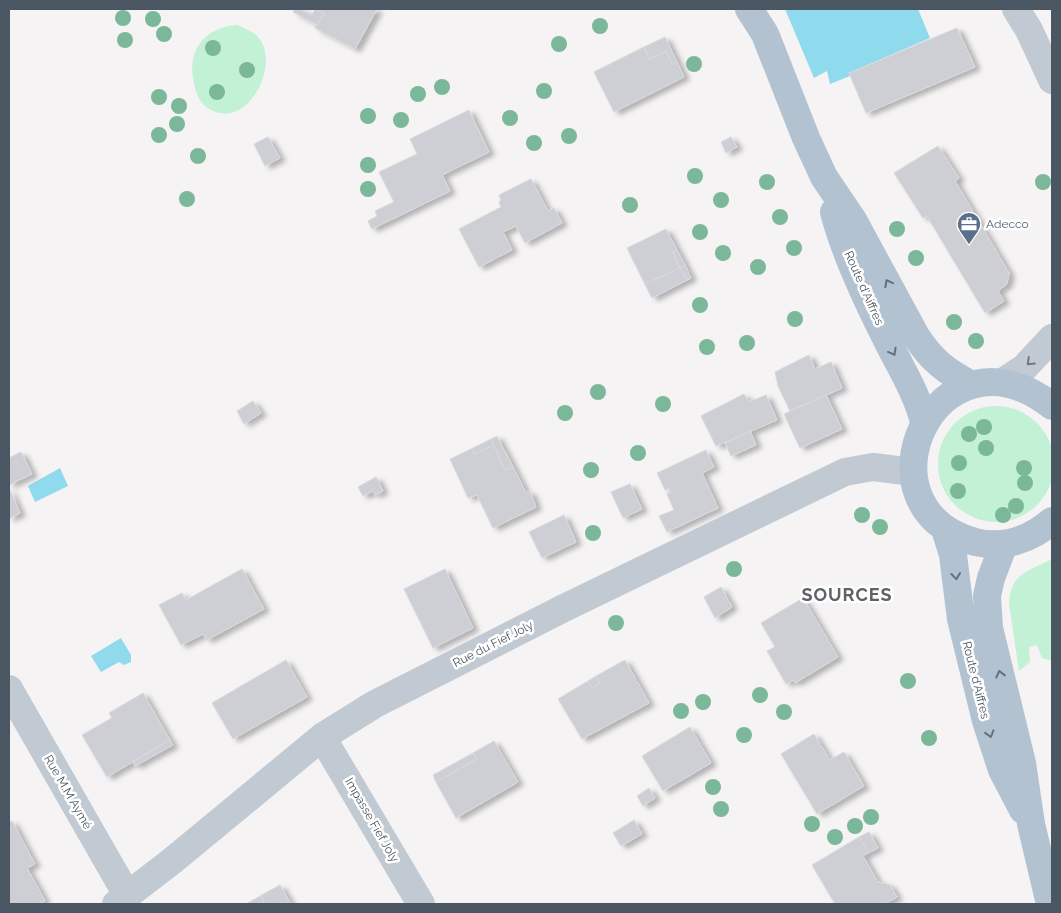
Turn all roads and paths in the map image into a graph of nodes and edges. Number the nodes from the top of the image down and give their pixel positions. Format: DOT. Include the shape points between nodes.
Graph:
graph roads {
  1 [pos="749,9"];
  2 [pos="1016,9"];
  3 [pos="763,22"];
  4 [pos="1052,80"];
  5 [pos="824,177"];
  6 [pos="1052,338"];
  7 [pos="1003,382"];
  8 [pos="972,385"];
  9 [pos="1052,406"];
  10 [pos="924,422"];
  11 [pos="913,472"];
  12 [pos="1052,521"];
  13 [pos="945,528"];
  14 [pos="1004,544"];
  15 [pos="9,688"];
  16 [pos="16,719"];
  17 [pos="322,737"];
  18 [pos="1031,824"];
  19 [pos="121,900"];
  20 [pos="421,904"];
  21 [pos="1050,904"];
  1 -- 3 [label="main road, Route d'Aiffres"];
  2 -- 4 [label="street"];
  3 -- 5 [label="main road, Route d'Aiffres"];
  8 -- 5 [label="main road, Route d'Aiffres, one-way" via="939,366 926,352 853,220"];
  5 -- 10 [label="main road, Route d'Aiffres, one-way" via="836,222 890,346 910,382"];
  6 -- 7 [label="street, one-way" via="1024,368"];
  7 -- 8 [label="main road"];
  7 -- 9 [label="main road" via="1021,386"];
  8 -- 10 [label="main road" via="937,406"];
  10 -- 11 [label="main road" via="917,439"];
  11 -- 13 [label="main road" via="920,496 930,514"];
  11 -- 17 [label="street, Rue du Fief Joly" via="873,467 845,472 564,608 375,704"];
  12 -- 14 [label="main road" via="1038,532"];
  13 -- 14 [label="main road" via="984,544"];
  13 -- 18 [label="main road, Route d'Aiffres, one-way" via="953,555 961,619 986,721 1002,770"];
  18 -- 14 [label="main road, Route d'Aiffres, one-way" via="1022,763 987,612 991,578"];
  15 -- 16 [label="street, Rue M.M Aymé"];
  16 -- 19 [label="street, Rue M.M Aymé"];
  17 -- 19 [label="street, Rue du Fief Joly"];
  17 -- 20 [label="street, Impasse Fief Joly"];
  18 -- 21 [label="main road, Route d'Aiffres"];
}
